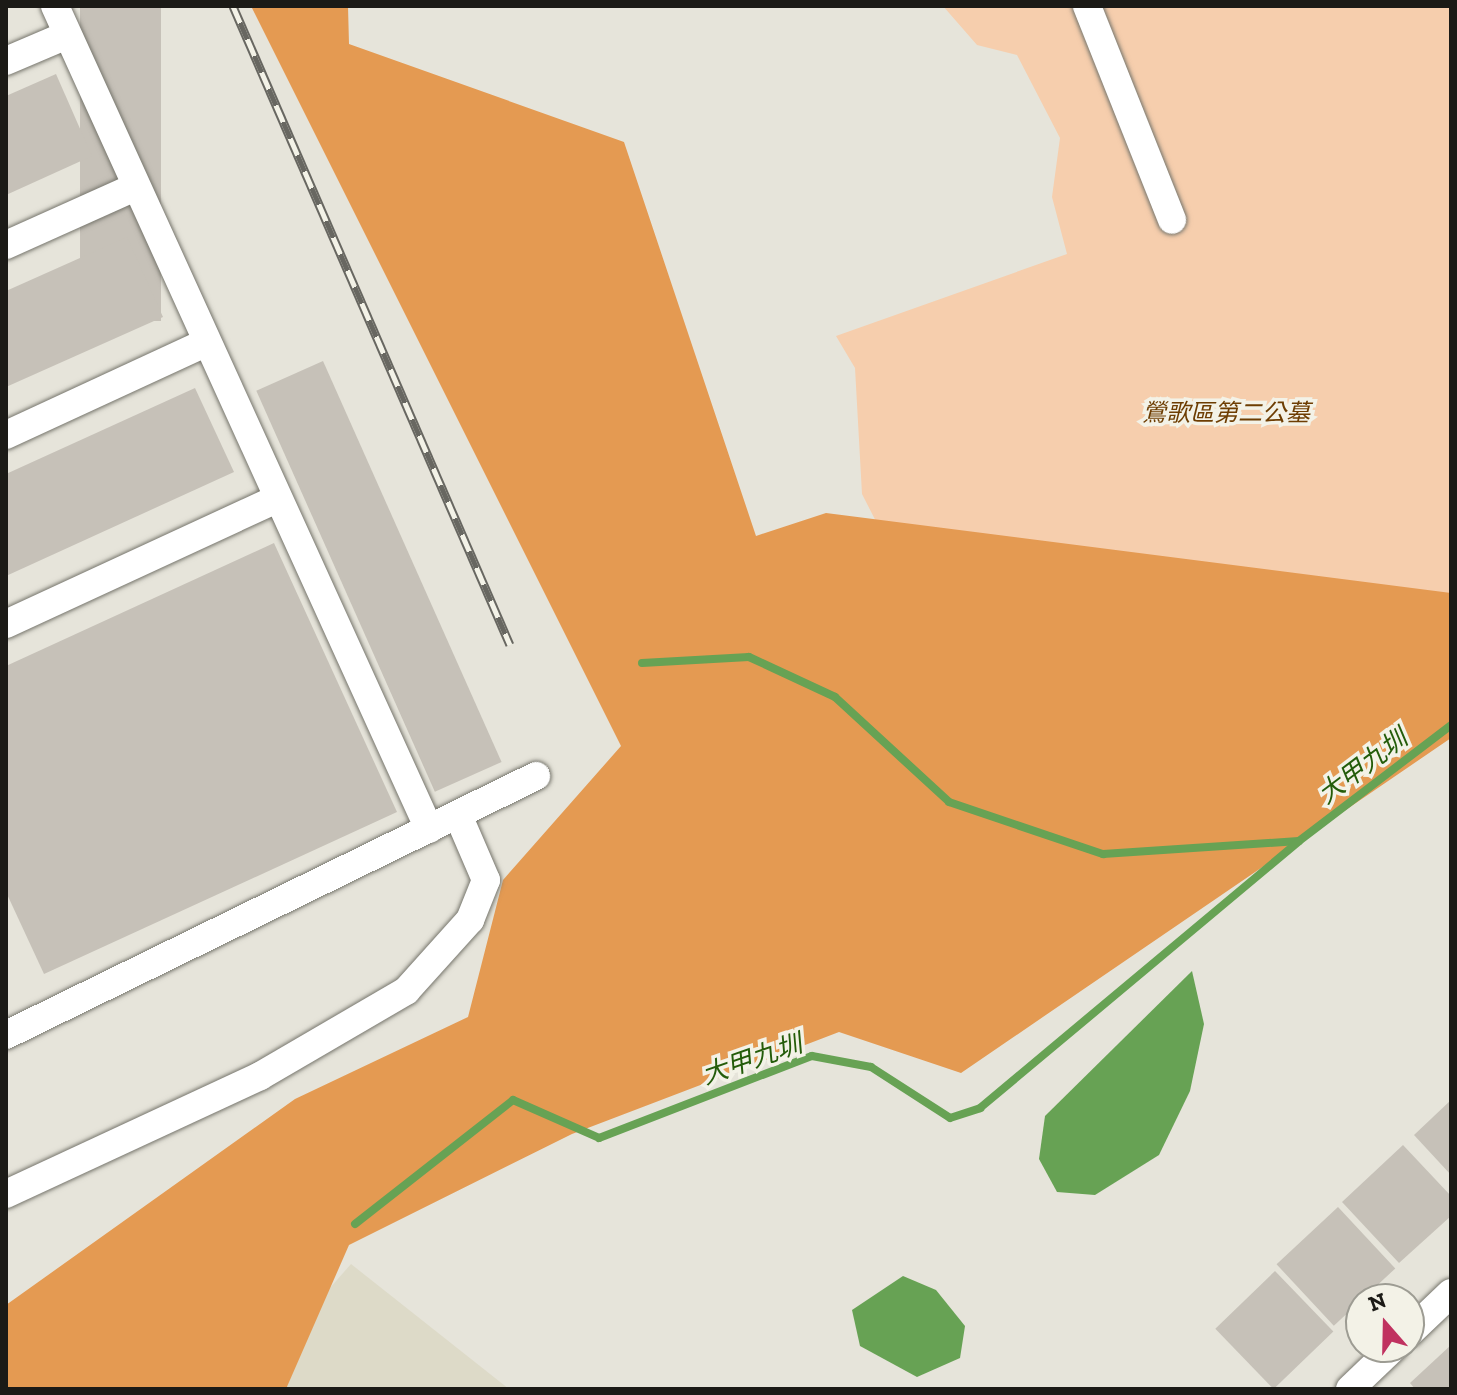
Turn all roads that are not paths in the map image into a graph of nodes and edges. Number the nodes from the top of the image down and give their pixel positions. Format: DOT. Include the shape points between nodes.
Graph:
graph roads {
  1 [pos="55,6"];
  2 [pos="1087,6"];
  3 [pos="67,35"];
  4 [pos="6,61"];
  5 [pos="135,187"];
  6 [pos="1172,220"];
  7 [pos="6,245"];
  8 [pos="205,343"];
  9 [pos="6,435"];
  10 [pos="277,499"];
  11 [pos="6,624"];
  12 [pos="536,776"];
  13 [pos="458,815"];
  14 [pos="429,829"];
  15 [pos="6,1035"];
  16 [pos="6,1194"];
  17 [pos="1451,1293"];
  18 [pos="1425,1318"];
  19 [pos="1377,1363"];
  20 [pos="1350,1389"];
  1 -- 3 [label="street"];
  2 -- 6 [label="street"];
  3 -- 4 [label="street"];
  3 -- 5 [label="street"];
  5 -- 7 [label="street"];
  5 -- 8 [label="street"];
  8 -- 9 [label="street"];
  8 -- 10 [label="street"];
  10 -- 11 [label="street"];
  10 -- 14 [label="street"];
  12 -- 13 [label="street"];
  13 -- 14 [label="street"];
  13 -- 16 [label="street" via="486,880 470,920 406,991 260,1076"];
  14 -- 15 [label="street"];
  17 -- 18 [label="street"];
  19 -- 20 [label="street"];
}
